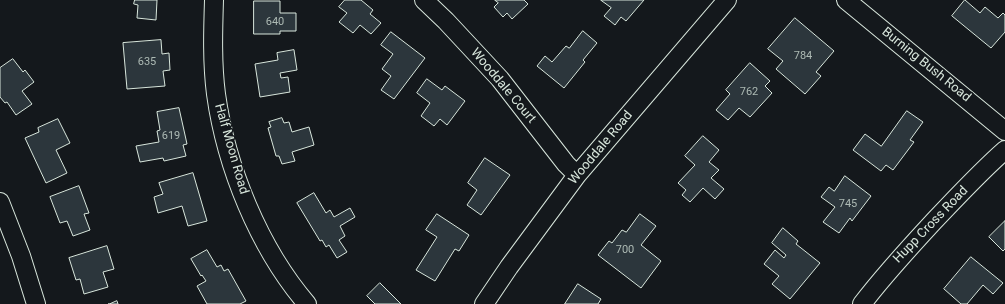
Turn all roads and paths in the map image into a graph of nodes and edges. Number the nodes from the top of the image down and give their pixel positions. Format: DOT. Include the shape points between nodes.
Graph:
graph roads {
  1 [pos="214,0"];
  2 [pos="424,0"];
  3 [pos="727,0"];
  4 [pos="846,0"];
  5 [pos="1005,131"];
  6 [pos="1005,150"];
  7 [pos="577,175"];
  8 [pos="0,202"];
  9 [pos="36,304"];
  10 [pos="307,304"];
  11 [pos="484,304"];
  12 [pos="862,304"];
  1 -- 10 [label="street, Half Moon Road" via="213,56 216,94 234,169 278,265"];
  2 -- 7 [label="street, Wooddale Court" via="500,79"];
  3 -- 7 [label="street, Wooddale Road"];
  4 -- 5 [label="street, Burning Bush Road"];
  6 -- 12 [label="street, Hupp Cross Road" via="902,256"];
  7 -- 11 [label="street, Wooddale Road"];
  8 -- 9 [label="street"];
}
